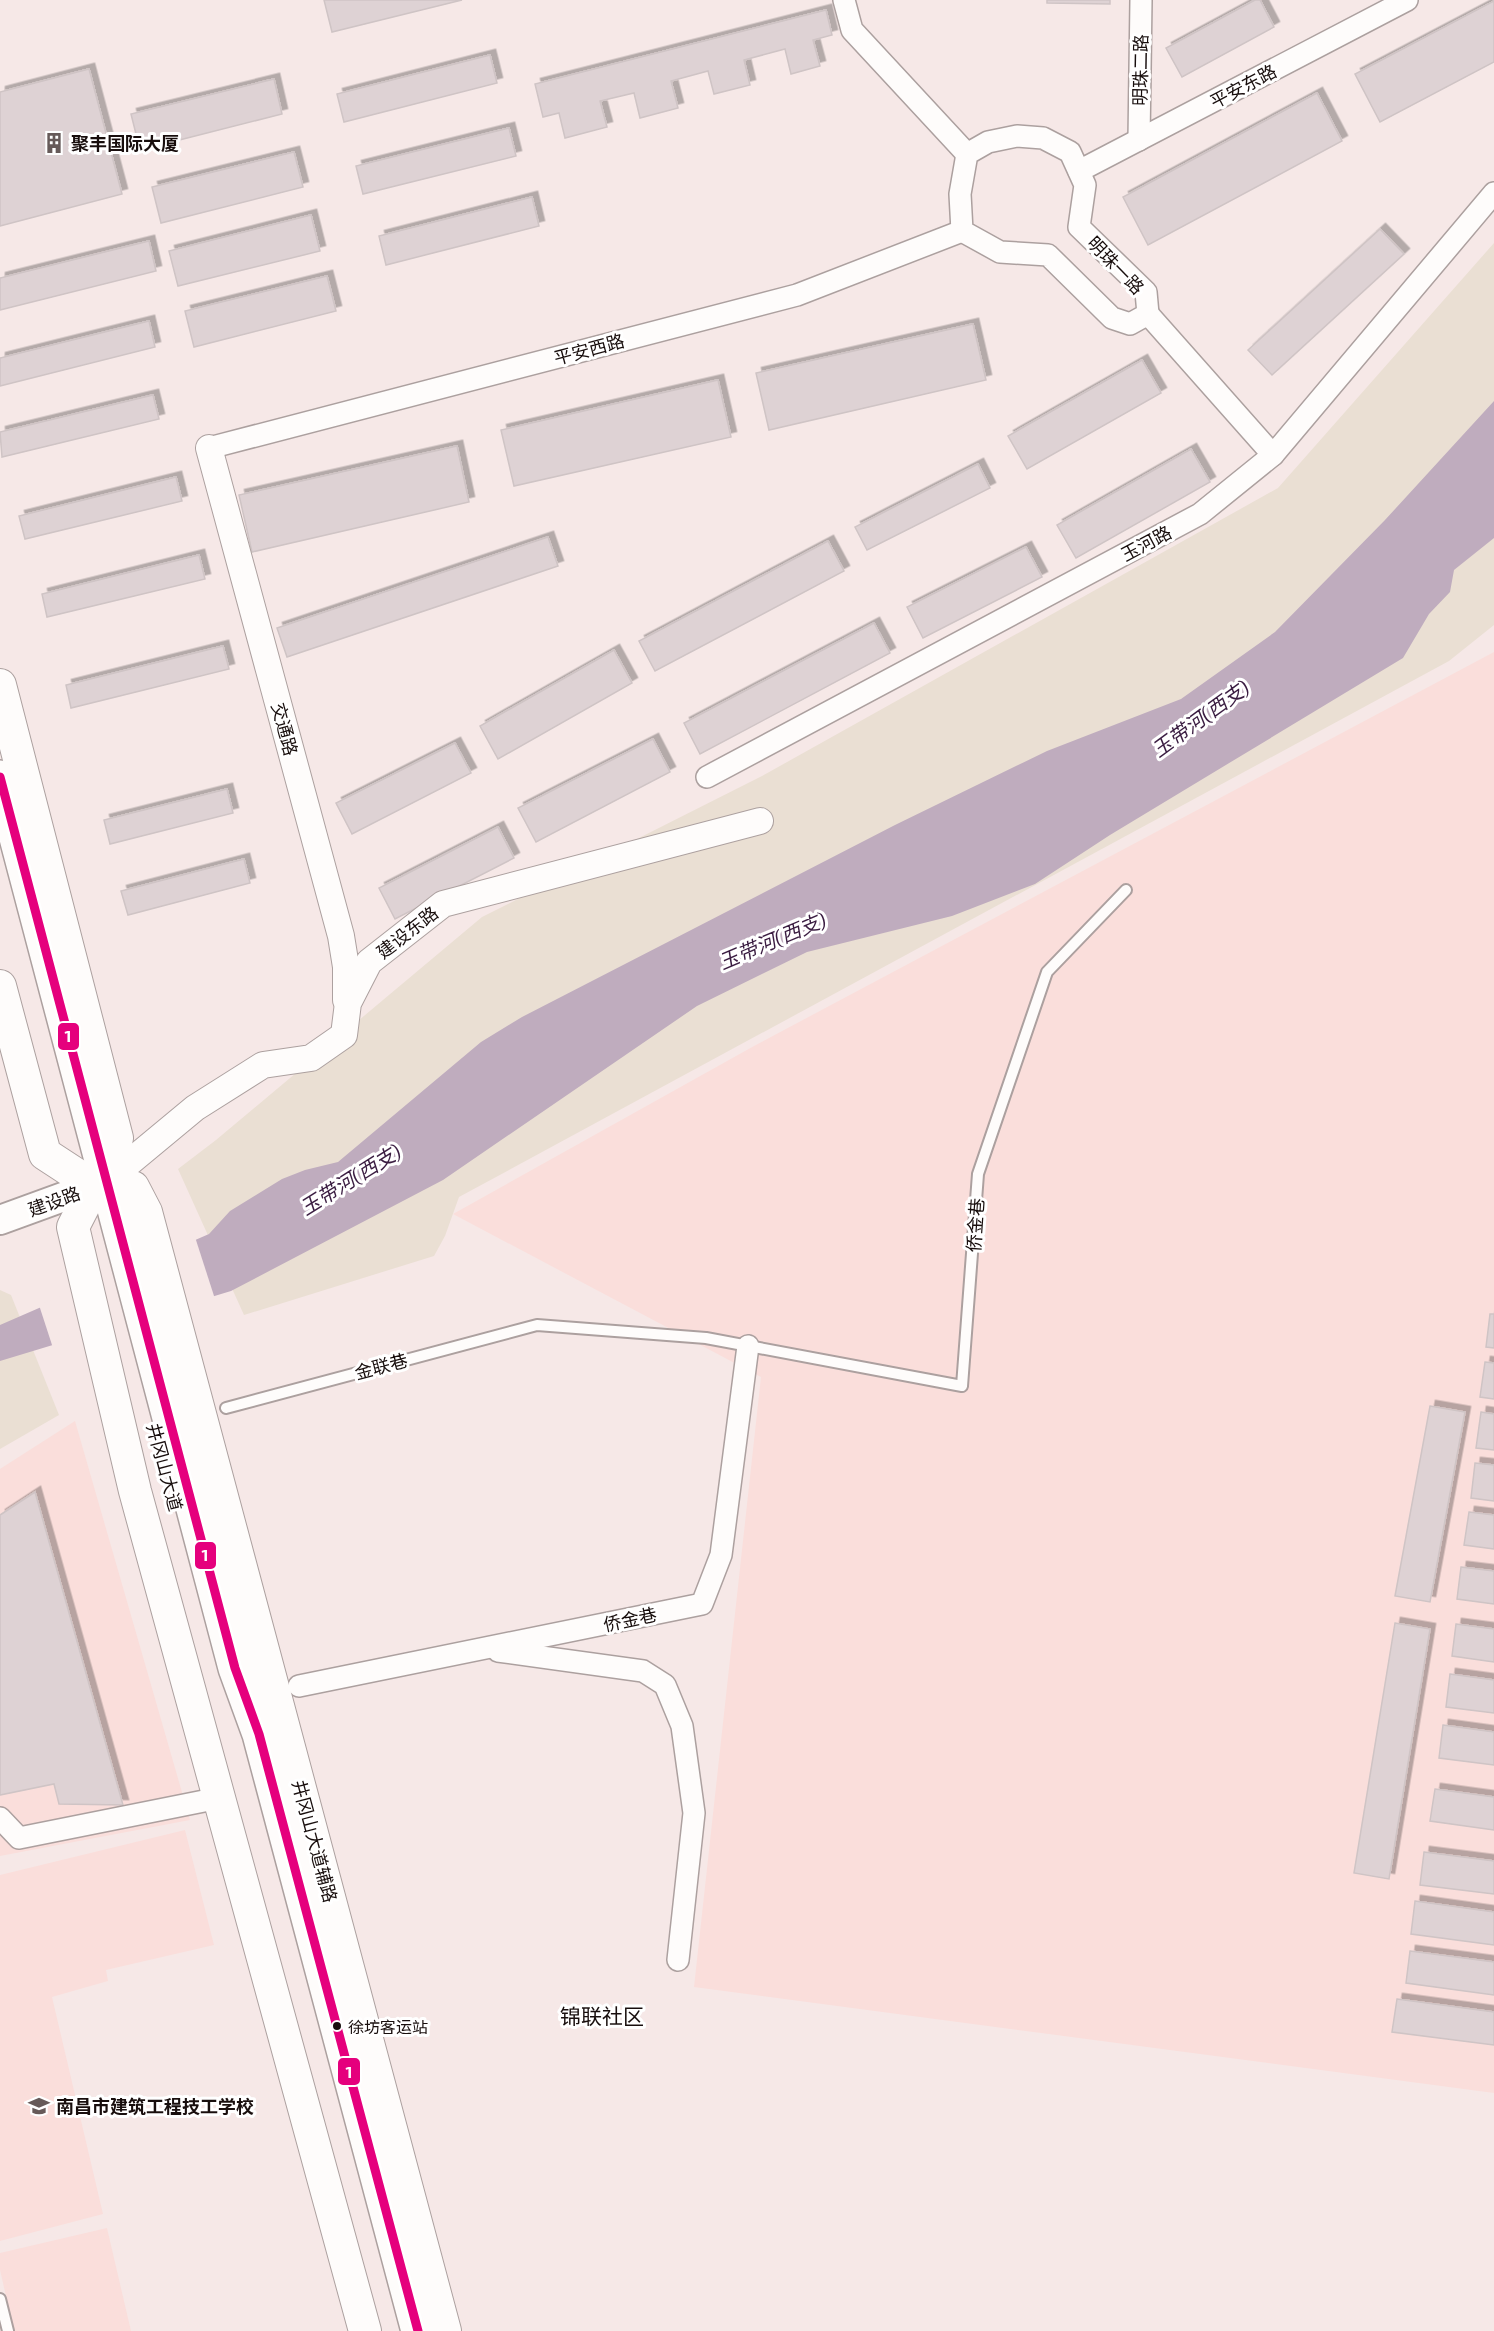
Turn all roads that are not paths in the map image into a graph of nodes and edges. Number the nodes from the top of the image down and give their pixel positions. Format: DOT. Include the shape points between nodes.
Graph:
graph roads {
  1 [pos="844,0"];
  2 [pos="1141,0"];
  3 [pos="1407,0"];
  4 [pos="1139,140"];
  5 [pos="968,154"];
  6 [pos="1079,171"];
  7 [pos="1494,193"];
  8 [pos="962,231"];
  9 [pos="1148,314"];
  10 [pos="209,448"];
  11 [pos="1273,455"];
  12 [pos="0,685"];
  13 [pos="0,777"];
  14 [pos="706,777"];
  15 [pos="760,821"];
  16 [pos="0,844"];
  17 [pos="1126,890"];
  18 [pos="0,986"];
  19 [pos="346,1013"];
  20 [pos="100,1184"];
  21 [pos="0,1220"];
  22 [pos="537,1325"];
  23 [pos="139,1341"];
  24 [pos="748,1346"];
  25 [pos="226,1408"];
  26 [pos="482,1649"];
  27 [pos="299,1686"];
  28 [pos="219,1798"];
  29 [pos="0,1818"];
  30 [pos="678,1960"];
  31 [pos="0,2299"];
  32 [pos="8,2331"];
  33 [pos="365,2331"];
  34 [pos="402,2331"];
  35 [pos="418,2331"];
  36 [pos="445,2331"];
  1 -- 5 [label="street" via="852,30"];
  2 -- 4 [label="street, 明珠二路"];
  3 -- 4 [label="street, 平安东路"];
  4 -- 6 [label="street, 平安东路"];
  5 -- 6 [label="street, 明珠一路" via="988,142 1017,136 1043,138 1070,152"];
  5 -- 8 [label="street" via="960,194"];
  6 -- 9 [label="street, 明珠一路" via="1085,185 1079,227 1146,292"];
  7 -- 11 [label="street, 玉河路"];
  8 -- 9 [label="street, 明珠一路" via="1000,252 1048,255 1112,318 1130,324"];
  8 -- 10 [label="street, 平安西路" via="797,295"];
  9 -- 11 [label="street, 明珠一路"];
  10 -- 19 [label="street, 交通路" via="341,936"];
  11 -- 14 [label="street, 玉河路" via="1200,514"];
  12 -- 20 [label="main road" via="117,1138"];
  13 -- 20 [label="highway, 井冈山大道"];
  15 -- 19 [label="street, 建设东路" via="443,904 369,962"];
  16 -- 20 [label="highway, 井冈山大道"];
  17 -- 24 [label="lane, 侨金巷" via="1047,972 978,1174 962,1386"];
  18 -- 20 [label="main road" via="45,1154"];
  19 -- 20 [label="street, 建设东路" via="344,1035 311,1058 263,1065 195,1108"];
  20 -- 21 [label="main road, 建设路"];
  20 -- 23 [label="highway, 井冈山大道"];
  20 -- 28 [label="main road" via="73,1227 135,1491"];
  20 -- 36 [label="main road, 井冈山大道辅路" via="134,1187 146,1212"];
  22 -- 24 [label="lane, 侨金巷" via="706,1338"];
  22 -- 25 [label="lane, 金联巷"];
  23 -- 34 [label="highway, 井冈山大道" via="238,1740 262,1803"];
  23 -- 35 [label="highway, 井冈山大道" via="235,1668 259,1734"];
  24 -- 26 [label="street, 侨金巷" via="721,1555 702,1604"];
  26 -- 27 [label="street, 侨金巷"];
  26 -- 30 [label="street" via="643,1671 665,1685 682,1726 694,1813"];
  28 -- 29 [label="street" via="19,1838"];
  28 -- 33 [label="main road"];
  31 -- 32 [label="lane"];
}
